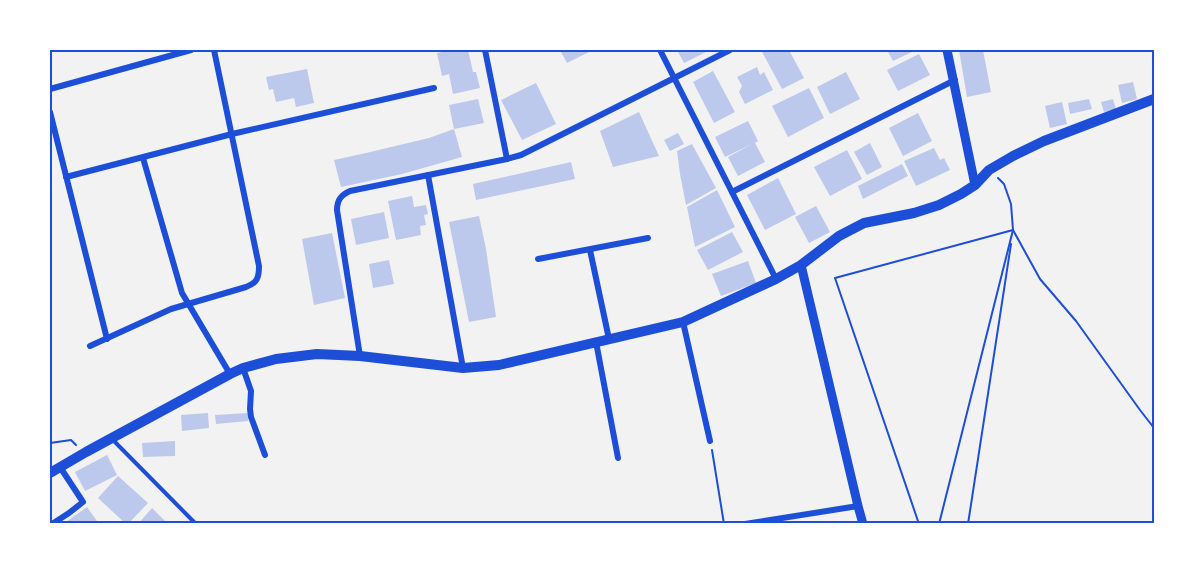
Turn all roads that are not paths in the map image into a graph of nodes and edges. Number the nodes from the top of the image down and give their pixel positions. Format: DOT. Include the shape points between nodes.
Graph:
graph roads {
  1 [pos="191,50"];
  2 [pos="214,50"];
  3 [pos="485,50"];
  4 [pos="660,50"];
  5 [pos="730,50"];
  6 [pos="947,50"];
  7 [pos="675,78"];
  8 [pos="955,80"];
  9 [pos="434,88"];
  10 [pos="50,89"];
  11 [pos="1155,99"];
  12 [pos="50,112"];
  13 [pos="232,134"];
  14 [pos="143,158"];
  15 [pos="507,159"];
  16 [pos="428,175"];
  17 [pos="66,177"];
  18 [pos="975,185"];
  19 [pos="732,192"];
  20 [pos="648,238"];
  21 [pos="590,250"];
  22 [pos="538,259"];
  23 [pos="801,265"];
  24 [pos="776,279"];
  25 [pos="187,304"];
  26 [pos="683,322"];
  27 [pos="107,339"];
  28 [pos="609,339"];
  29 [pos="596,342"];
  30 [pos="90,346"];
  31 [pos="360,356"];
  32 [pos="243,368"];
  33 [pos="463,368"];
  34 [pos="230,374"];
  35 [pos="112,439"];
  36 [pos="710,441"];
  37 [pos="265,455"];
  38 [pos="618,458"];
  39 [pos="60,467"];
  40 [pos="50,473"];
  41 [pos="858,506"];
  42 [pos="52,524"];
  43 [pos="196,524"];
  44 [pos="746,524"];
  45 [pos="864,524"];
  1 -- 10 [label="street"];
  2 -- 13 [label="street"];
  3 -- 15 [label="street"];
  4 -- 7 [label="street"];
  5 -- 7 [label="street"];
  6 -- 8 [label="street"];
  7 -- 15 [label="street"];
  7 -- 19 [label="street"];
  8 -- 18 [label="street"];
  8 -- 19 [label="street"];
  9 -- 13 [label="street"];
  11 -- 18 [label="main road" via="1044,141 989,170"];
  12 -- 17 [label="street"];
  13 -- 14 [label="street"];
  13 -- 25 [label="street" via="259,266 257,281"];
  14 -- 17 [label="street"];
  14 -- 25 [label="street"];
  15 -- 16 [label="street"];
  16 -- 31 [label="street" via="350,191 339,198 337,210"];
  16 -- 33 [label="street"];
  17 -- 27 [label="street"];
  18 -- 23 [label="main road" via="939,206 864,224 839,236"];
  19 -- 24 [label="street"];
  20 -- 21 [label="street"];
  21 -- 22 [label="street"];
  21 -- 28 [label="street"];
  23 -- 24 [label="main road"];
  23 -- 41 [label="street"];
  24 -- 26 [label="main road"];
  25 -- 27 [label="street"];
  25 -- 34 [label="street"];
  26 -- 28 [label="main road"];
  26 -- 36 [label="street"];
  27 -- 30 [label="street"];
  28 -- 29 [label="main road"];
  29 -- 33 [label="main road"];
  29 -- 38 [label="street"];
  31 -- 32 [label="main road" via="317,354"];
  31 -- 33 [label="main road"];
  32 -- 34 [label="main road"];
  32 -- 37 [label="street" via="251,391 251,417"];
  34 -- 35 [label="main road"];
  35 -- 39 [label="main road"];
  35 -- 43 [label="lane"];
  39 -- 40 [label="main road"];
  39 -- 42 [label="street" via="83,502"];
  41 -- 44 [label="street"];
  41 -- 45 [label="street"];
}
